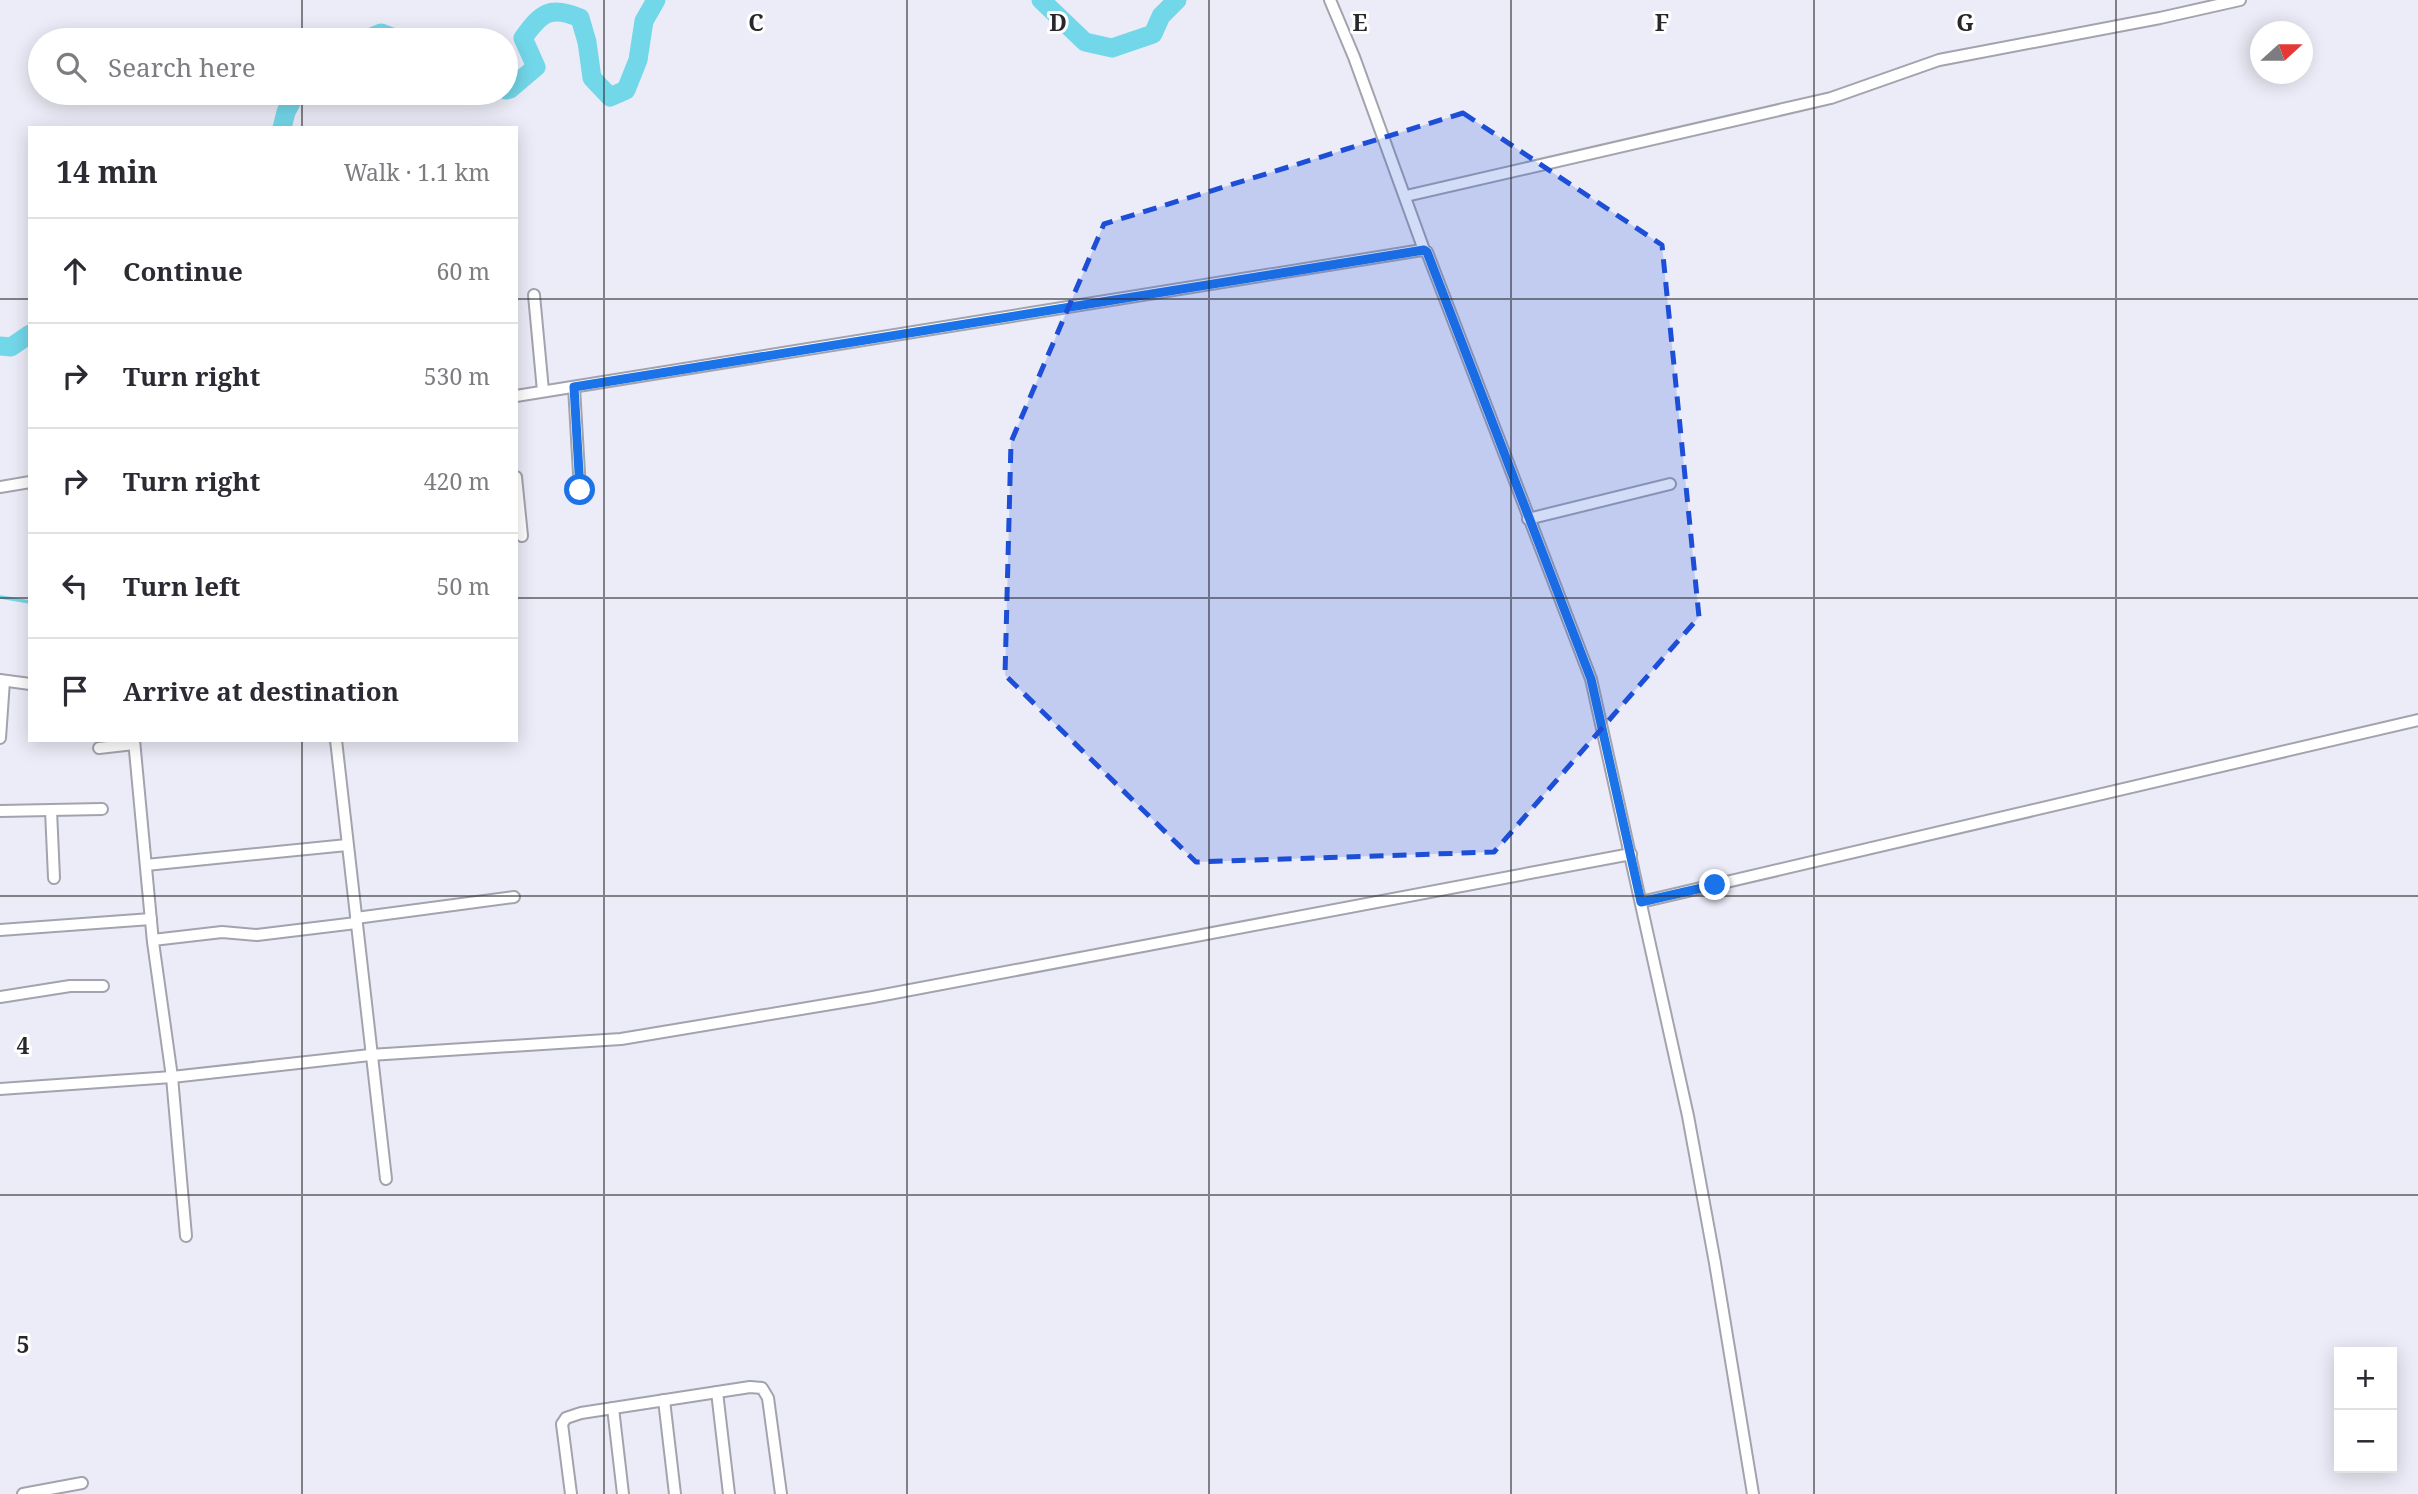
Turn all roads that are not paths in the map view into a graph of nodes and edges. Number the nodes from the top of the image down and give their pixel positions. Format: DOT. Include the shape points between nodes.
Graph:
graph roads {
  1 [pos="1330,0"];
  2 [pos="2240,0"];
  3 [pos="1406,196"];
  4 [pos="1424,250"];
  5 [pos="534,295"];
  6 [pos="574,387"];
  7 [pos="543,391"];
  8 [pos="518,396"];
  9 [pos="28,482"];
  10 [pos="1670,484"];
  11 [pos="0,487"];
  12 [pos="580,490"];
  13 [pos="518,497"];
  14 [pos="1528,519"];
  15 [pos="522,536"];
  16 [pos="2,680"];
  17 [pos="28,684"];
  18 [pos="2418,720"];
  19 [pos="0,738"];
  20 [pos="134,742"];
  21 [pos="336,742"];
  22 [pos="99,748"];
  23 [pos="102,809"];
  24 [pos="51,810"];
  25 [pos="0,811"];
  26 [pos="347,845"];
  27 [pos="1631,854"];
  28 [pos="146,865"];
  29 [pos="54,878"];
  30 [pos="514,897"];
  31 [pos="1641,902"];
  32 [pos="151,919"];
  33 [pos="356,921"];
  34 [pos="0,930"];
  35 [pos="153,940"];
  36 [pos="103,986"];
  37 [pos="0,997"];
  38 [pos="370,1055"];
  39 [pos="173,1077"];
  40 [pos="0,1089"];
  41 [pos="386,1179"];
  42 [pos="186,1236"];
  43 [pos="717,1392"];
  44 [pos="664,1400"];
  45 [pos="613,1408"];
  46 [pos="82,1483"];
  47 [pos="23,1494"];
  48 [pos="570,1494"];
  49 [pos="623,1494"];
  50 [pos="675,1494"];
  51 [pos="729,1494"];
  52 [pos="781,1494"];
  53 [pos="1753,1494"];
  1 -- 3 [label="street"];
  2 -- 3 [label="street" via="1939,60 1831,98"];
  3 -- 4 [label="street"];
  4 -- 6 [label="street"];
  4 -- 14 [label="street"];
  5 -- 7 [label="street"];
  6 -- 7 [label="street"];
  6 -- 12 [label="street"];
  7 -- 8 [label="street"];
  9 -- 11 [label="street"];
  10 -- 14 [label="street"];
  13 -- 15 [label="street"];
  14 -- 27 [label="street" via="1591,679"];
  16 -- 17 [label="street"];
  16 -- 19 [label="street"];
  18 -- 31 [label="street"];
  20 -- 22 [label="street"];
  20 -- 28 [label="street"];
  21 -- 26 [label="street"];
  23 -- 24 [label="street"];
  24 -- 25 [label="street"];
  24 -- 29 [label="street"];
  26 -- 28 [label="street"];
  26 -- 33 [label="street"];
  27 -- 31 [label="street"];
  27 -- 38 [label="street" via="927,987 634,1037"];
  28 -- 32 [label="street"];
  30 -- 33 [label="street"];
  31 -- 53 [label="street" via="1688,1116"];
  32 -- 34 [label="street"];
  32 -- 35 [label="street"];
  33 -- 35 [label="street" via="257,935 222,932"];
  33 -- 38 [label="street"];
  35 -- 39 [label="street"];
  36 -- 37 [label="street" via="60,987"];
  38 -- 39 [label="street"];
  38 -- 41 [label="street"];
  39 -- 40 [label="street"];
  39 -- 42 [label="street"];
  43 -- 44 [label="street"];
  43 -- 51 [label="street"];
  43 -- 52 [label="street" via="758,1387 766,1392"];
  44 -- 45 [label="street"];
  44 -- 50 [label="street"];
  45 -- 48 [label="street" via="573,1415 562,1424"];
  45 -- 49 [label="street"];
  46 -- 47 [label="street"];
}
